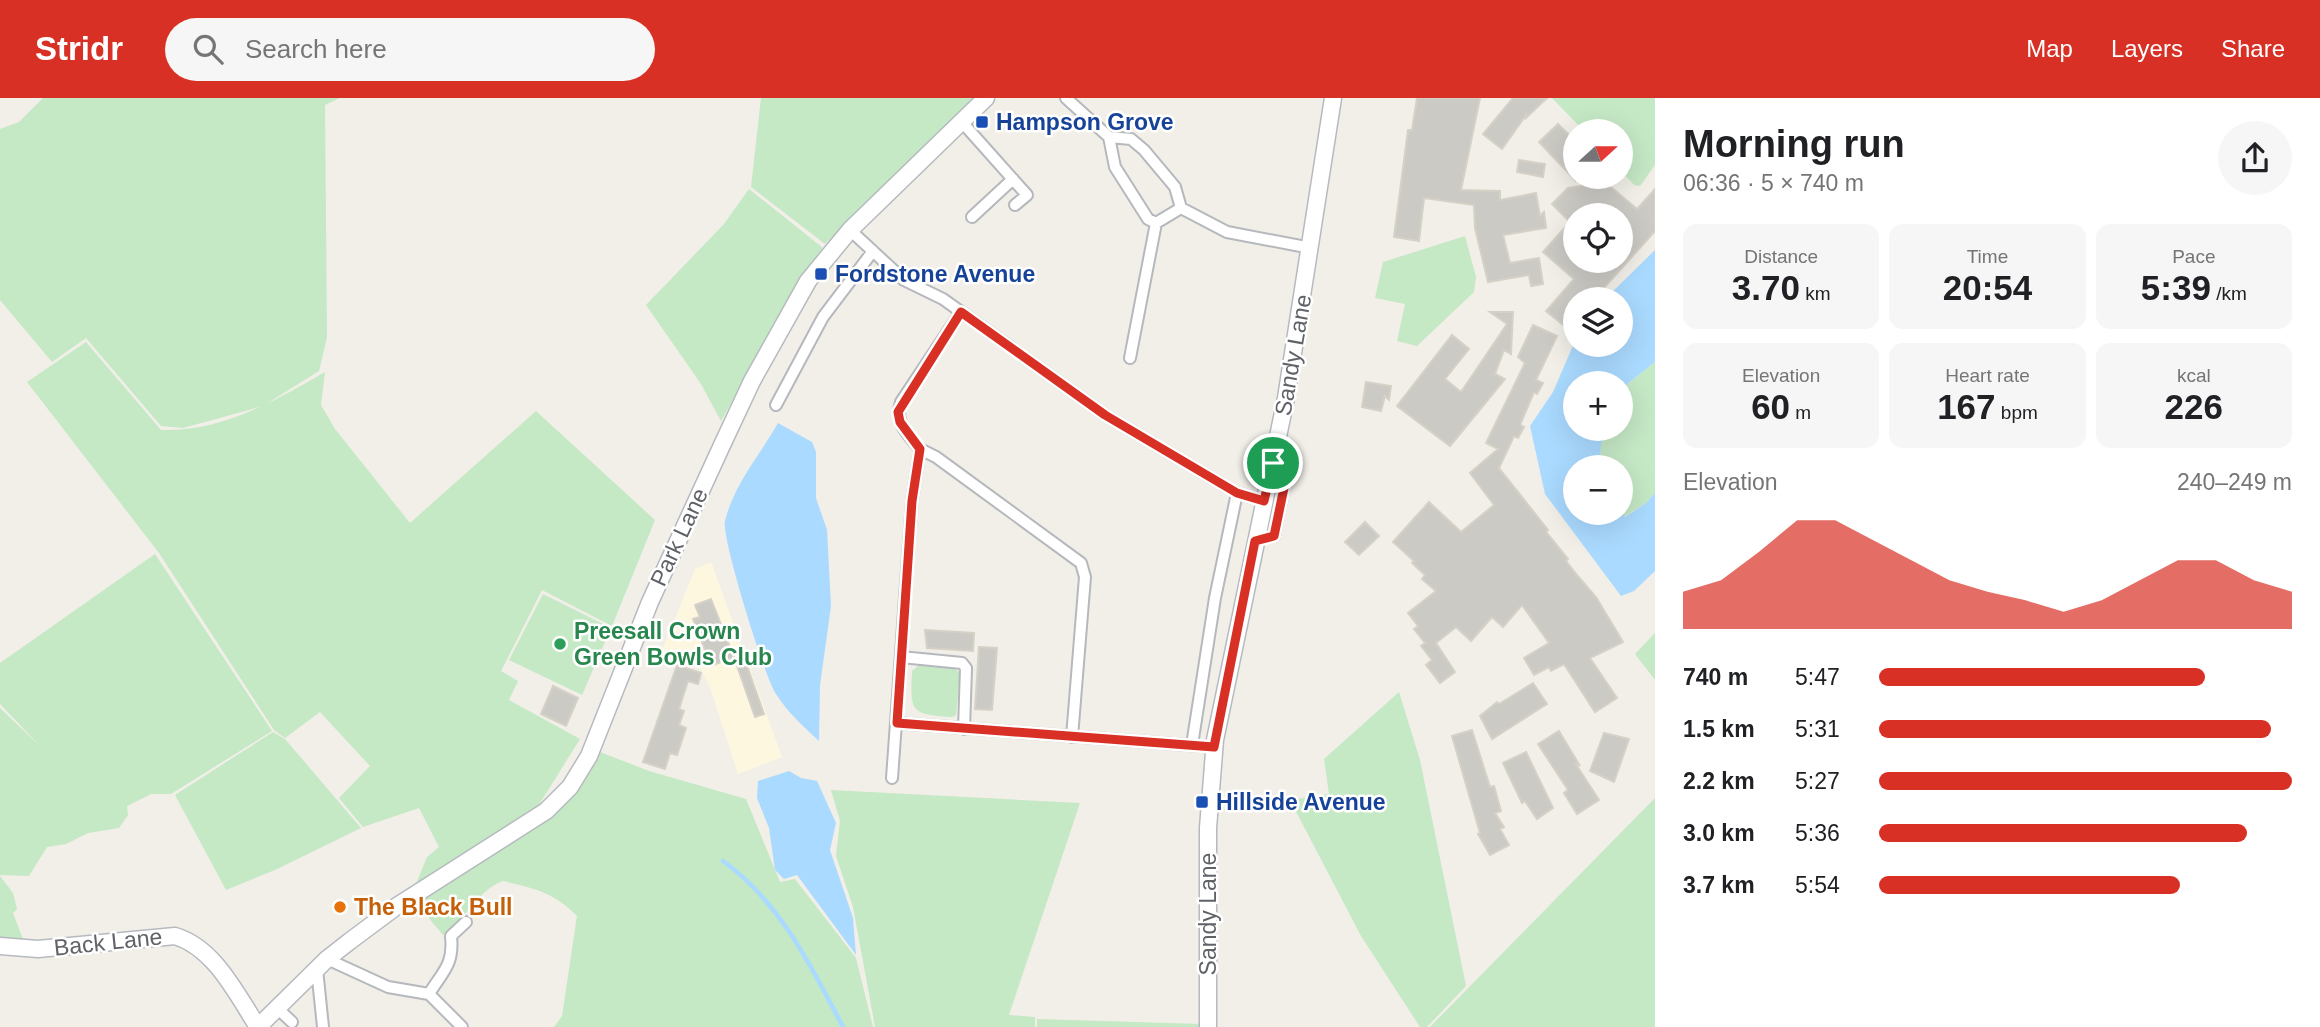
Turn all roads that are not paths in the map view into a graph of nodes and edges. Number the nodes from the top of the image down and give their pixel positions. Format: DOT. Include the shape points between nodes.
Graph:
graph roads {
  1 [pos="986,98"];
  2 [pos="1066,98"];
  3 [pos="1333,98"];
  4 [pos="961,121"];
  5 [pos="1109,137"];
  6 [pos="1013,179"];
  7 [pos="1015,205"];
  8 [pos="1181,208"];
  9 [pos="972,217"];
  10 [pos="1156,223"];
  11 [pos="850,230"];
  12 [pos="1311,248"];
  13 [pos="873,251"];
  14 [pos="961,312"];
  15 [pos="1130,358"];
  16 [pos="776,405"];
  17 [pos="920,449"];
  18 [pos="1273,463"];
  19 [pos="1237,493"];
  20 [pos="1264,501"];
  21 [pos="1255,541"];
  22 [pos="901,657"];
  23 [pos="897,723"];
  24 [pos="964,729"];
  25 [pos="1072,737"];
  26 [pos="1192,746"];
  27 [pos="1214,747"];
  28 [pos="892,778"];
  29 [pos="466,922"];
  30 [pos="0,946"];
  31 [pos="322,964"];
  32 [pos="429,994"];
  33 [pos="277,1008"];
  34 [pos="292,1022"];
  35 [pos="258,1027"];
  36 [pos="323,1027"];
  37 [pos="462,1027"];
  38 [pos="1208,1027"];
  1 -- 4 [label="main road, Park Lane"];
  2 -- 5 [label="street"];
  3 -- 12 [label="main road, Sandy Lane"];
  4 -- 6 [label="street"];
  4 -- 11 [label="main road, Park Lane"];
  5 -- 8 [label="street" via="1131,139 1144,150 1175,187"];
  5 -- 10 [label="street" via="1122,181 1148,219"];
  6 -- 7 [label="street" via="1027,195"];
  6 -- 9 [label="street"];
  8 -- 10 [label="street"];
  8 -- 12 [label="street" via="1227,232"];
  10 -- 15 [label="street"];
  11 -- 13 [label="street"];
  11 -- 31 [label="main road, Park Lane" via="808,281 752,382 649,602 589,756 570,787 546,811 397,906"];
  12 -- 18 [label="main road, Sandy Lane"];
  13 -- 14 [label="street" via="904,281 930,291"];
  13 -- 16 [label="street" via="823,317"];
  14 -- 17 [label="street" via="898,412"];
  14 -- 19 [label="street" via="1105,415"];
  17 -- 22 [label="street"];
  17 -- 25 [label="street" via="1081,563 1085,577"];
  18 -- 20 [label="main road, Sandy Lane"];
  18 -- 21 [label="street" via="1286,478 1274,536"];
  19 -- 20 [label="street"];
  19 -- 26 [label="street"];
  20 -- 21 [label="main road, Sandy Lane"];
  21 -- 27 [label="main road, Sandy Lane"];
  22 -- 23 [label="street"];
  22 -- 24 [label="street" via="962,663 966,668"];
  23 -- 24 [label="street"];
  23 -- 28 [label="street"];
  24 -- 25 [label="street"];
  25 -- 26 [label="street"];
  26 -- 27 [label="street"];
  27 -- 38 [label="main road, Sandy Lane" via="1208,828"];
  29 -- 32 [label="street" via="450,936 450,965"];
  30 -- 35 [label="main road, Back Lane" via="38,949 184,938 221,971"];
  31 -- 32 [label="street" via="388,987"];
  31 -- 33 [label="main road, Park Lane"];
  31 -- 36 [label="street"];
  32 -- 37 [label="street"];
  33 -- 34 [label="street"];
  33 -- 35 [label="main road, Park Lane"];
}
